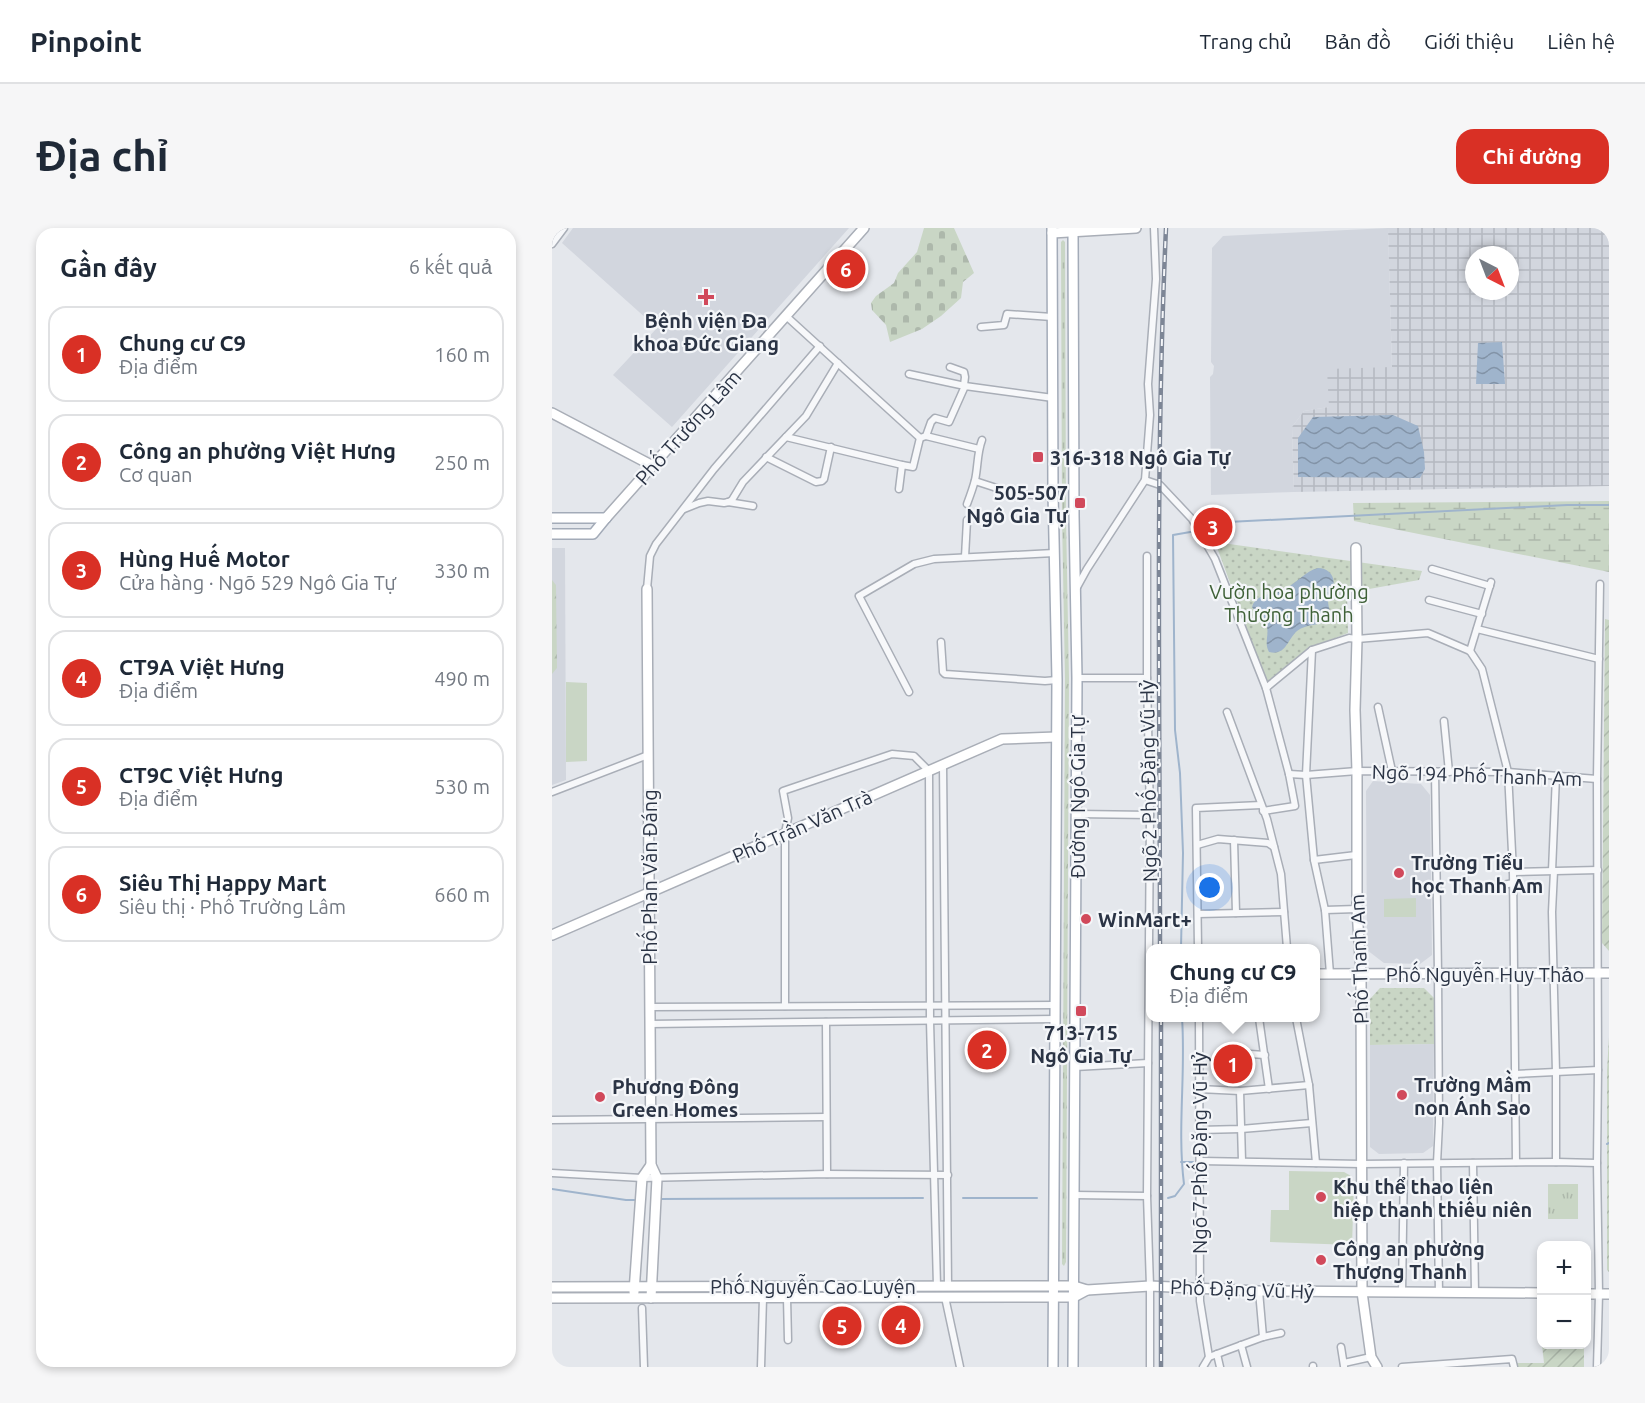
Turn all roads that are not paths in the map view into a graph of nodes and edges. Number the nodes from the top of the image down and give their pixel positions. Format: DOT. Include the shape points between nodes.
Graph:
graph roads {
  1 [pos="564,228"];
  2 [pos="864,228"];
  3 [pos="1136,228"];
  4 [pos="1154,228"];
  5 [pos="1073,230"];
  6 [pos="1052,231"];
  7 [pos="552,244"];
  8 [pos="786,316"];
  9 [pos="1052,317"];
  10 [pos="981,327"];
  11 [pos="820,346"];
  12 [pos="838,363"];
  13 [pos="950,367"];
  14 [pos="909,374"];
  15 [pos="965,386"];
  16 [pos="1053,398"];
  17 [pos="552,413"];
  18 [pos="786,437"];
  19 [pos="923,437"];
  20 [pos="982,440"];
  21 [pos="831,447"];
  22 [pos="979,449"];
  23 [pos="766,457"];
  24 [pos="902,465"];
  25 [pos="652,466"];
  26 [pos="1145,480"];
  27 [pos="975,481"];
  28 [pos="899,489"];
  29 [pos="1053,496"];
  30 [pos="727,502"];
  31 [pos="967,504"];
  32 [pos="753,506"];
  33 [pos="681,511"];
  34 [pos="606,518"];
  35 [pos="552,519"];
  36 [pos="967,520"];
  37 [pos="552,534"];
  38 [pos="1356,548"];
  39 [pos="1054,553"];
  40 [pos="1147,556"];
  41 [pos="965,557"];
  42 [pos="1432,569"];
  43 [pos="1600,584"];
  44 [pos="647,589"];
  45 [pos="1076,589"];
  46 [pos="1429,600"];
  47 [pos="1482,614"];
  48 [pos="1477,629"];
  49 [pos="1358,639"];
  50 [pos="941,642"];
  51 [pos="1312,650"];
  52 [pos="1470,651"];
  53 [pos="1599,659"];
  54 [pos="1077,678"];
  55 [pos="1147,678"];
  56 [pos="1057,680"];
  57 [pos="1266,688"];
  58 [pos="909,692"];
  59 [pos="1378,707"];
  60 [pos="1227,712"];
  61 [pos="1444,721"];
  62 [pos="1056,737"];
  63 [pos="648,755"];
  64 [pos="944,765"];
  65 [pos="929,771"];
  66 [pos="1357,771"];
  67 [pos="1392,771"];
  68 [pos="1435,772"];
  69 [pos="1449,772"];
  70 [pos="1508,772"];
  71 [pos="1289,774"];
  72 [pos="1306,775"];
  73 [pos="1556,776"];
  74 [pos="1597,779"];
  75 [pos="552,792"];
  76 [pos="1262,808"];
  77 [pos="1077,814"];
  78 [pos="1150,815"];
  79 [pos="785,833"];
  80 [pos="1234,840"];
  81 [pos="1197,845"];
  82 [pos="1274,847"];
  83 [pos="1356,855"];
  84 [pos="1314,860"];
  85 [pos="1598,870"];
  86 [pos="1553,871"];
  87 [pos="1513,872"];
  88 [pos="1513,883"];
  89 [pos="1478,891"];
  90 [pos="649,893"];
  91 [pos="1357,909"];
  92 [pos="1325,910"];
  93 [pos="1284,912"];
  94 [pos="1236,913"];
  95 [pos="1198,914"];
  96 [pos="552,935"];
  97 [pos="1149,944"];
  98 [pos="1198,944"];
  99 [pos="1287,944"];
  100 [pos="1609,973"];
  101 [pos="1320,974"];
  102 [pos="1330,974"];
  103 [pos="1361,974"];
  104 [pos="1438,974"];
  105 [pos="1514,974"];
  106 [pos="1553,974"];
  107 [pos="1598,974"];
  108 [pos="930,1005"];
  109 [pos="946,1005"];
  110 [pos="992,1005"];
  111 [pos="1055,1005"];
  112 [pos="785,1006"];
  113 [pos="650,1007"];
  114 [pos="1055,1019"];
  115 [pos="947,1020"];
  116 [pos="993,1020"];
  117 [pos="930,1021"];
  118 [pos="826,1022"];
  119 [pos="1148,1022"];
  120 [pos="1199,1022"];
  121 [pos="1260,1022"];
  122 [pos="1297,1022"];
  123 [pos="650,1024"];
  124 [pos="1234,1053"];
  125 [pos="1265,1055"];
  126 [pos="1148,1063"];
  127 [pos="1075,1067"];
  128 [pos="1598,1070"];
  129 [pos="1556,1072"];
  130 [pos="1515,1074"];
  131 [pos="1309,1085"];
  132 [pos="1199,1089"];
  133 [pos="1269,1089"];
  134 [pos="1240,1091"];
  135 [pos="826,1117"];
  136 [pos="552,1120"];
  137 [pos="651,1120"];
  138 [pos="1312,1123"];
  139 [pos="1241,1129"];
  140 [pos="1199,1130"];
  141 [pos="1200,1161"];
  142 [pos="1242,1161"];
  143 [pos="1516,1162"];
  144 [pos="1556,1162"];
  145 [pos="1316,1163"];
  146 [pos="1404,1163"];
  147 [pos="1437,1163"];
  148 [pos="1473,1163"];
  149 [pos="1597,1163"];
  150 [pos="1361,1164"];
  151 [pos="651,1166"];
  152 [pos="552,1173"];
  153 [pos="827,1174"];
  154 [pos="935,1175"];
  155 [pos="948,1176"];
  156 [pos="642,1178"];
  157 [pos="657,1178"];
  158 [pos="1074,1195"];
  159 [pos="1147,1196"];
  160 [pos="635,1286"];
  161 [pos="652,1286"];
  162 [pos="937,1286"];
  163 [pos="948,1286"];
  164 [pos="1053,1286"];
  165 [pos="1074,1286"];
  166 [pos="1150,1286"];
  167 [pos="552,1287"];
  168 [pos="1201,1289"];
  169 [pos="1087,1290"];
  170 [pos="1259,1291"];
  171 [pos="1362,1292"];
  172 [pos="1402,1292"];
  173 [pos="1439,1293"];
  174 [pos="1475,1293"];
  175 [pos="1537,1293"];
  176 [pos="1604,1294"];
  177 [pos="945,1297"];
  178 [pos="1053,1297"];
  179 [pos="1074,1297"];
  180 [pos="552,1298"];
  181 [pos="634,1298"];
  182 [pos="651,1298"];
  183 [pos="763,1298"];
  184 [pos="787,1298"];
  185 [pos="642,1308"];
  186 [pos="1281,1333"];
  187 [pos="1263,1337"];
  188 [pos="788,1340"];
  189 [pos="1241,1345"];
  190 [pos="1341,1347"];
  191 [pos="1217,1354"];
  192 [pos="1371,1357"];
  193 [pos="1209,1358"];
  194 [pos="1344,1365"];
  195 [pos="1247,1366"];
  196 [pos="644,1367"];
  197 [pos="761,1367"];
  198 [pos="960,1367"];
  199 [pos="1053,1367"];
  200 [pos="1073,1367"];
  201 [pos="1150,1367"];
  202 [pos="1203,1367"];
  203 [pos="1220,1367"];
  204 [pos="1377,1367"];
  205 [pos="1402,1367"];
  206 [pos="1514,1367"];
  207 [pos="1597,1367"];
  1 -- 7 [label="street"];
  2 -- 8 [label="street, Phố Trường Lâm"];
  3 -- 5 [label="street"];
  4 -- 26 [label="street" via="1156,279"];
  5 -- 6 [label="street"];
  5 -- 45 [label="street, Đường Ngô Gia Tự"];
  6 -- 9 [label="street, Đường Ngô Gia Tự"];
  8 -- 11 [label="street"];
  8 -- 25 [label="street, Phố Trường Lâm"];
  9 -- 10 [label="street" via="1007,314 1004,325"];
  9 -- 16 [label="street, Đường Ngô Gia Tự"];
  11 -- 12 [label="street"];
  11 -- 33 [label="street"];
  12 -- 18 [label="street" via="806,416"];
  12 -- 19 [label="street"];
  13 -- 15 [label="street" via="964,372"];
  14 -- 15 [label="street"];
  15 -- 16 [label="street"];
  15 -- 19 [label="street" via="949,422 935,418"];
  16 -- 29 [label="street, Đường Ngô Gia Tự"];
  17 -- 25 [label="street"];
  18 -- 21 [label="street"];
  18 -- 23 [label="street"];
  19 -- 22 [label="street"];
  19 -- 24 [label="street" via="913,467"];
  20 -- 22 [label="street"];
  21 -- 23 [label="street" via="824,479 819,482"];
  21 -- 24 [label="street"];
  22 -- 27 [label="street"];
  23 -- 30 [label="street"];
  24 -- 28 [label="street"];
  25 -- 34 [label="street, Phố Trường Lâm"];
  26 -- 45 [label="street"];
  26 -- 57 [label="street" via="1160,484 1192,519 1215,559"];
  27 -- 29 [label="street" via="1015,494"];
  27 -- 31 [label="street"];
  29 -- 39 [label="street, Đường Ngô Gia Tự"];
  30 -- 32 [label="street"];
  30 -- 33 [label="street" via="699,503"];
  33 -- 44 [label="street" via="651,552"];
  34 -- 35 [label="street"];
  34 -- 37 [label="street, Phố Trường Lâm" via="593,534"];
  36 -- 41 [label="street"];
  38 -- 49 [label="street, Phố Thanh Am"];
  39 -- 41 [label="street"];
  39 -- 56 [label="street, Đường Ngô Gia Tự"];
  40 -- 55 [label="street, Ngõ 2 Phố Đặng Vũ Hỷ"];
  41 -- 58 [label="street" via="914,564 859,596"];
  42 -- 47 [label="street" via="1491,584"];
  43 -- 53 [label="street"];
  44 -- 63 [label="street, Phố Phan Văn Đáng"];
  45 -- 54 [label="street, Đường Ngô Gia Tự"];
  46 -- 47 [label="street"];
  47 -- 48 [label="street"];
  48 -- 52 [label="street"];
  48 -- 53 [label="street"];
  49 -- 51 [label="street" via="1349,638"];
  49 -- 52 [label="street" via="1428,633"];
  49 -- 66 [label="street, Phố Thanh Am"];
  50 -- 56 [label="street" via="944,673"];
  51 -- 57 [label="street"];
  51 -- 72 [label="street"];
  52 -- 70 [label="street" via="1482,669"];
  53 -- 74 [label="street"];
  54 -- 55 [label="street"];
  54 -- 77 [label="street, Đường Ngô Gia Tự"];
  55 -- 78 [label="street, Ngõ 2 Phố Đặng Vũ Hỷ"];
  56 -- 62 [label="street, Đường Ngô Gia Tự"];
  57 -- 71 [label="street"];
  59 -- 67 [label="street"];
  60 -- 76 [label="street"];
  61 -- 69 [label="street"];
  62 -- 64 [label="street, Phố Trần Văn Trà" via="1002,739"];
  62 -- 111 [label="street, Đường Ngô Gia Tự"];
  63 -- 75 [label="street"];
  63 -- 90 [label="street, Phố Phan Văn Đáng"];
  64 -- 65 [label="street, Phố Trần Văn Trà"];
  64 -- 109 [label="street"];
  65 -- 79 [label="street, Phố Trần Văn Trà"];
  65 -- 79 [label="street" via="914,756 892,754 783,791 788,818"];
  65 -- 108 [label="street"];
  66 -- 67 [label="street, Ngõ 194 Phố Thanh Am"];
  66 -- 72 [label="street, Ngõ 194 Phố Thanh Am"];
  66 -- 83 [label="street, Phố Thanh Am"];
  67 -- 68 [label="street, Ngõ 194 Phố Thanh Am"];
  68 -- 69 [label="street, Ngõ 194 Phố Thanh Am"];
  68 -- 104 [label="street"];
  69 -- 70 [label="street, Ngõ 194 Phố Thanh Am"];
  70 -- 73 [label="street, Ngõ 194 Phố Thanh Am"];
  70 -- 87 [label="street"];
  71 -- 72 [label="street, Ngõ 194 Phố Thanh Am"];
  71 -- 76 [label="street" via="1295,806"];
  72 -- 84 [label="street"];
  73 -- 74 [label="street, Ngõ 194 Phố Thanh Am"];
  73 -- 86 [label="street"];
  74 -- 85 [label="street"];
  76 -- 81 [label="street" via="1196,808"];
  76 -- 82 [label="street"];
  77 -- 78 [label="street"];
  77 -- 127 [label="street, Đường Ngô Gia Tự"];
  78 -- 97 [label="street, Ngõ 2 Phố Đặng Vũ Hỷ"];
  79 -- 90 [label="street, Phố Trần Văn Trà"];
  79 -- 112 [label="street"];
  80 -- 81 [label="street" via="1218,839"];
  80 -- 82 [label="street"];
  80 -- 94 [label="street"];
  81 -- 95 [label="street"];
  82 -- 93 [label="street"];
  83 -- 84 [label="street"];
  83 -- 91 [label="street, Phố Thanh Am"];
  84 -- 92 [label="street"];
  85 -- 86 [label="street"];
  85 -- 107 [label="street"];
  86 -- 87 [label="street"];
  86 -- 106 [label="street"];
  87 -- 88 [label="street"];
  88 -- 89 [label="street"];
  88 -- 105 [label="street"];
  90 -- 96 [label="street, Phố Trần Văn Trà"];
  90 -- 113 [label="street, Phố Phan Văn Đáng"];
  91 -- 92 [label="street"];
  91 -- 103 [label="street, Phố Thanh Am"];
  92 -- 102 [label="street"];
  93 -- 94 [label="street"];
  93 -- 99 [label="street"];
  94 -- 95 [label="street"];
  95 -- 98 [label="street"];
  100 -- 107 [label="street, Phố Nguyễn Huy Thảo"];
  101 -- 102 [label="street, Phố Nguyễn Huy Thảo"];
  102 -- 103 [label="street, Phố Nguyễn Huy Thảo"];
  103 -- 104 [label="street, Phố Nguyễn Huy Thảo"];
  103 -- 150 [label="street, Phố Thanh Am"];
  104 -- 105 [label="street, Phố Nguyễn Huy Thảo"];
  104 -- 147 [label="street"];
  105 -- 106 [label="street, Phố Nguyễn Huy Thảo"];
  105 -- 130 [label="street"];
  106 -- 107 [label="street, Phố Nguyễn Huy Thảo"];
  106 -- 129 [label="street"];
  107 -- 128 [label="street"];
  108 -- 109 [label="street"];
  108 -- 112 [label="street"];
  108 -- 117 [label="street"];
  109 -- 110 [label="street"];
  109 -- 115 [label="street"];
  110 -- 111 [label="street"];
  110 -- 116 [label="street"];
  111 -- 114 [label="street, Đường Ngô Gia Tự"];
  112 -- 113 [label="street"];
  113 -- 123 [label="street, Phố Phan Văn Đáng"];
  114 -- 116 [label="street"];
  114 -- 164 [label="street, Đường Ngô Gia Tự"];
  115 -- 116 [label="street"];
  115 -- 117 [label="street"];
  115 -- 155 [label="street"];
  117 -- 118 [label="street"];
  117 -- 154 [label="street"];
  118 -- 123 [label="street"];
  118 -- 135 [label="street"];
  119 -- 126 [label="street, Ngõ 2 Phố Đặng Vũ Hỷ"];
  120 -- 132 [label="street, Ngõ 7 Phố Đặng Vũ Hỷ"];
  121 -- 125 [label="street"];
  122 -- 131 [label="street"];
  123 -- 137 [label="street, Phố Phan Văn Đáng"];
  124 -- 125 [label="street"];
  125 -- 133 [label="street"];
  126 -- 127 [label="street"];
  126 -- 159 [label="street, Ngõ 2 Phố Đặng Vũ Hỷ"];
  127 -- 158 [label="street, Đường Ngô Gia Tự"];
  128 -- 129 [label="street"];
  128 -- 149 [label="street"];
  129 -- 130 [label="street"];
  129 -- 144 [label="street"];
  130 -- 143 [label="street"];
  131 -- 133 [label="street"];
  131 -- 138 [label="street"];
  132 -- 134 [label="street"];
  132 -- 140 [label="street, Ngõ 7 Phố Đặng Vũ Hỷ"];
  133 -- 134 [label="street"];
  134 -- 139 [label="street"];
  135 -- 137 [label="street"];
  135 -- 153 [label="street"];
  136 -- 137 [label="street"];
  137 -- 151 [label="street, Phố Phan Văn Đáng"];
  138 -- 139 [label="street"];
  138 -- 145 [label="street"];
  139 -- 140 [label="street"];
  139 -- 142 [label="street"];
  140 -- 141 [label="street, Ngõ 7 Phố Đặng Vũ Hỷ"];
  141 -- 142 [label="street"];
  141 -- 168 [label="street, Ngõ 7 Phố Đặng Vũ Hỷ"];
  142 -- 145 [label="street"];
  143 -- 144 [label="street"];
  143 -- 148 [label="street"];
  144 -- 149 [label="street"];
  145 -- 150 [label="street"];
  146 -- 147 [label="street"];
  146 -- 150 [label="street"];
  146 -- 172 [label="street"];
  147 -- 148 [label="street"];
  147 -- 173 [label="street"];
  148 -- 174 [label="street"];
  149 -- 176 [label="street"];
  150 -- 171 [label="street, Phố Thanh Am"];
  151 -- 156 [label="street"];
  151 -- 157 [label="street, Phố Phan Văn Đáng"];
  152 -- 156 [label="street"];
  153 -- 154 [label="street"];
  153 -- 157 [label="street"];
  154 -- 155 [label="street"];
  154 -- 162 [label="street"];
  155 -- 163 [label="street"];
  156 -- 157 [label="street"];
  156 -- 160 [label="street"];
  157 -- 161 [label="street"];
  158 -- 159 [label="street"];
  158 -- 165 [label="street, Đường Ngô Gia Tự"];
  159 -- 166 [label="street, Ngõ 2 Phố Đặng Vũ Hỷ"];
  160 -- 161 [label="street, Phố Nguyễn Cao Luyện"];
  160 -- 167 [label="street, Phố Nguyễn Cao Luyện"];
  160 -- 181 [label="street"];
  161 -- 162 [label="street, Phố Nguyễn Cao Luyện"];
  161 -- 182 [label="street"];
  162 -- 163 [label="street, Phố Nguyễn Cao Luyện"];
  163 -- 164 [label="street, Phố Nguyễn Cao Luyện"];
  164 -- 165 [label="street, Phố Nguyễn Cao Luyện"];
  164 -- 178 [label="street, Đường Ngô Gia Tự"];
  165 -- 169 [label="street, Phố Đặng Vũ Hỷ"];
  165 -- 179 [label="street, Đường Ngô Gia Tự"];
  166 -- 168 [label="street, Phố Đặng Vũ Hỷ"];
  166 -- 169 [label="street, Phố Đặng Vũ Hỷ"];
  166 -- 201 [label="street, Ngõ 2 Phố Đặng Vũ Hỷ"];
  168 -- 170 [label="street, Phố Đặng Vũ Hỷ"];
  168 -- 193 [label="street, Ngõ 7 Phố Đặng Vũ Hỷ"];
  169 -- 179 [label="street, Phố Đặng Vũ Hỷ"];
  170 -- 171 [label="street, Phố Đặng Vũ Hỷ"];
  170 -- 187 [label="street"];
  171 -- 172 [label="street, Phố Đặng Vũ Hỷ"];
  171 -- 192 [label="street, Phố Thanh Am"];
  172 -- 173 [label="street, Phố Đặng Vũ Hỷ"];
  173 -- 174 [label="street, Phố Đặng Vũ Hỷ"];
  174 -- 175 [label="street, Phố Đặng Vũ Hỷ"];
  176 -- 207 [label="street"];
  177 -- 178 [label="street, Phố Nguyễn Cao Luyện"];
  177 -- 184 [label="street, Phố Nguyễn Cao Luyện"];
  177 -- 198 [label="street"];
  178 -- 179 [label="street, Phố Nguyễn Cao Luyện"];
  178 -- 199 [label="street, Đường Ngô Gia Tự"];
  179 -- 200 [label="street, Đường Ngô Gia Tự"];
  180 -- 181 [label="street, Phố Nguyễn Cao Luyện"];
  181 -- 182 [label="street, Phố Nguyễn Cao Luyện"];
  181 -- 185 [label="street"];
  182 -- 183 [label="street, Phố Nguyễn Cao Luyện"];
  182 -- 185 [label="street"];
  183 -- 184 [label="street, Phố Nguyễn Cao Luyện"];
  183 -- 197 [label="street"];
  184 -- 188 [label="street"];
  185 -- 196 [label="street"];
  186 -- 187 [label="street"];
  187 -- 189 [label="street"];
  189 -- 191 [label="street"];
  189 -- 195 [label="street"];
  190 -- 194 [label="street"];
  191 -- 193 [label="street"];
  191 -- 203 [label="street"];
  192 -- 194 [label="street"];
  192 -- 204 [label="street, Phố Thanh Am"];
  193 -- 202 [label="street"];
  205 -- 206 [label="street" via="1512,1359"];
}
